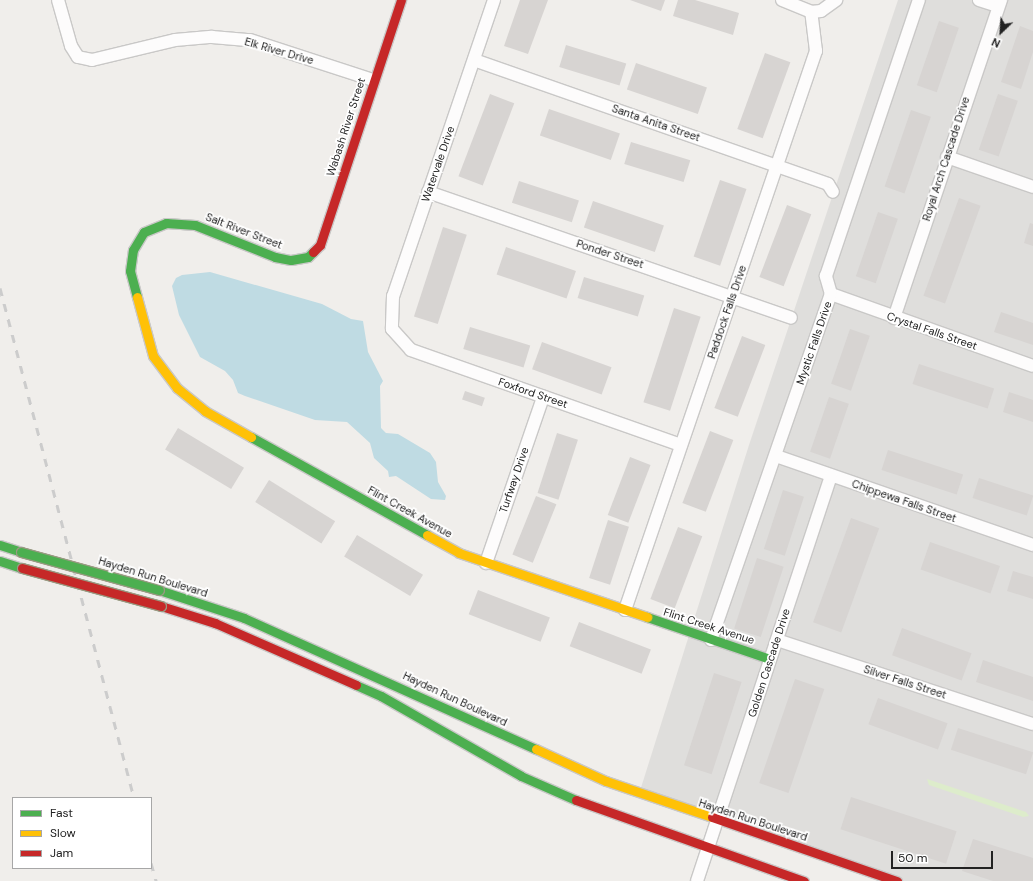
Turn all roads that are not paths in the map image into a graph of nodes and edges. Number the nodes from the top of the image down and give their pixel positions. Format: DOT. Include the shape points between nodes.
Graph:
graph roads {
  1 [pos="58,0"];
  2 [pos="401,0"];
  3 [pos="494,0"];
  4 [pos="782,0"];
  5 [pos="836,0"];
  6 [pos="919,0"];
  7 [pos="979,0"];
  8 [pos="999,3"];
  9 [pos="811,12"];
  10 [pos="474,60"];
  11 [pos="373,80"];
  12 [pos="947,157"];
  13 [pos="778,166"];
  14 [pos="1033,187"];
  15 [pos="428,192"];
  16 [pos="833,192"];
  17 [pos="308,257"];
  18 [pos="130,271"];
  19 [pos="831,294"];
  20 [pos="732,297"];
  21 [pos="791,318"];
  22 [pos="894,318"];
  23 [pos="392,329"];
  24 [pos="1033,366"];
  25 [pos="543,397"];
  26 [pos="681,445"];
  27 [pos="776,456"];
  28 [pos="831,476"];
  29 [pos="0,545"];
  30 [pos="1033,545"];
  31 [pos="0,561"];
  32 [pos="486,563"];
  33 [pos="625,610"];
  34 [pos="711,640"];
  35 [pos="777,640"];
  36 [pos="770,659"];
  37 [pos="1033,724"];
  38 [pos="717,822"];
  39 [pos="708,849"];
  40 [pos="697,881"];
  41 [pos="804,881"];
  42 [pos="898,881"];
  1 -- 11 [label="street, Elk River Drive" via="71,46 78,57 92,60 175,40 212,37 250,40"];
  2 -- 11 [label="main road, Wabash River Street"];
  3 -- 10 [label="street, Watervale Drive"];
  4 -- 9 [label="street"];
  5 -- 9 [label="street" via="821,11"];
  6 -- 19 [label="street, Mystic Falls Drive" via="826,276"];
  7 -- 8 [label="street"];
  8 -- 12 [label="street, Royal Arch Cascade Drive"];
  9 -- 13 [label="street, Paddock Falls Drive" via="816,51"];
  10 -- 13 [label="street, Santa Anita Street"];
  10 -- 15 [label="street, Watervale Drive"];
  11 -- 17 [label="main road, Wabash River Street" via="320,245"];
  12 -- 14 [label="street"];
  12 -- 22 [label="street, Royal Arch Cascade Drive"];
  13 -- 16 [label="street, Santa Anita Street" via="828,184"];
  13 -- 20 [label="street, Paddock Falls Drive"];
  15 -- 20 [label="street, Ponder Street"];
  15 -- 23 [label="street, Watervale Drive" via="393,296"];
  17 -- 18 [label="main road, Salt River Street" via="292,260 275,257 195,225 166,223 144,232 133,250"];
  18 -- 32 [label="main road, Flint Creek Avenue" via="153,356 177,388 205,411 459,553"];
  19 -- 22 [label="street, Crystal Falls Street"];
  19 -- 27 [label="street, Mystic Falls Drive"];
  20 -- 21 [label="street, Ponder Street"];
  20 -- 26 [label="street, Paddock Falls Drive"];
  22 -- 24 [label="street, Crystal Falls Street"];
  23 -- 25 [label="street, Foxford Street" via="411,350"];
  25 -- 26 [label="street, Foxford Street"];
  25 -- 32 [label="street, Turfway Drive"];
  26 -- 33 [label="street, Paddock Falls Drive"];
  27 -- 28 [label="street, Chippewa Falls Street"];
  27 -- 34 [label="street, Mystic Falls Drive"];
  28 -- 30 [label="street, Chippewa Falls Street"];
  28 -- 35 [label="street, Golden Cascade Drive"];
  29 -- 38 [label="main road, Hayden Run Boulevard, bridge" via="159,590 257,624 560,761"];
  31 -- 39 [label="main road, bridge" via="215,623 381,696 521,776 572,799"];
  32 -- 33 [label="main road, Flint Creek Avenue"];
  33 -- 34 [label="main road, Flint Creek Avenue"];
  34 -- 36 [label="main road, Flint Creek Avenue"];
  35 -- 36 [label="street, Golden Cascade Drive"];
  35 -- 37 [label="street, Silver Falls Street"];
  36 -- 38 [label="street, Golden Cascade Drive"];
  38 -- 39 [label="street, Golden Cascade Drive"];
  38 -- 42 [label="main road, Hayden Run Boulevard"];
  39 -- 40 [label="street, Golden Cascade Drive"];
  39 -- 41 [label="main road"];
}
